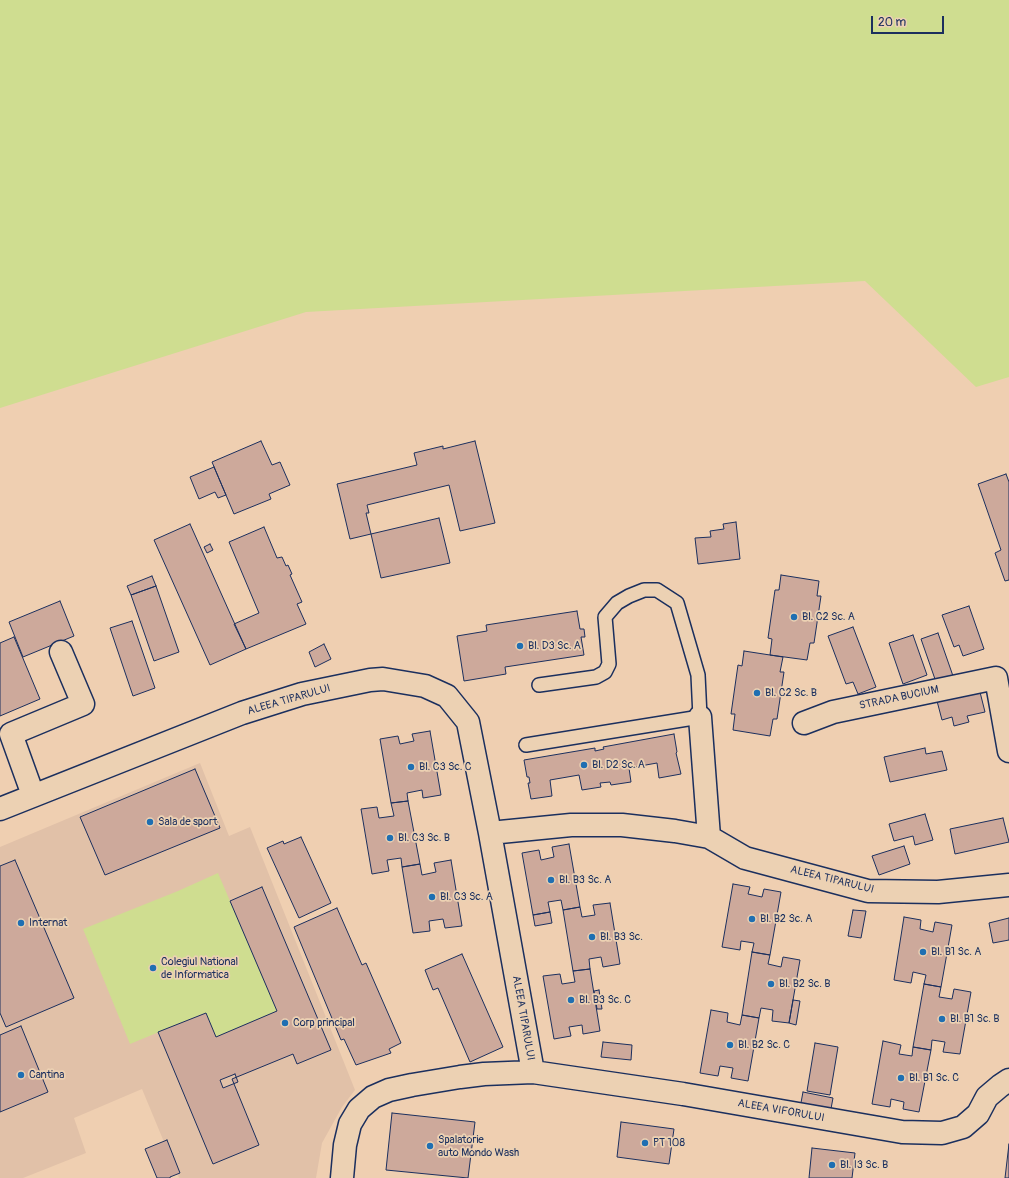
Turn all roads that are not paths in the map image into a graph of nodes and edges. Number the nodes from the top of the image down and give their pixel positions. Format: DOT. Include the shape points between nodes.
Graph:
graph roads {
  1 [pos="61,652"];
  2 [pos="539,685"];
  3 [pos="700,717"];
  4 [pos="804,723"];
  5 [pos="526,745"];
  6 [pos="1009,751"];
  7 [pos="33,795"];
  8 [pos="0,808"];
  9 [pos="490,833"];
  10 [pos="708,837"];
  11 [pos="1009,885"];
  12 [pos="533,1072"];
  13 [pos="1009,1080"];
  14 [pos="342,1178"];
  1 -- 7 [label="street" via="83,704 11,734"];
  2 -- 3 [label="lane" via="596,677 605,672 609,664 605,617 617,603 629,596 644,590 657,590 677,603 698,675"];
  3 -- 5 [label="lane"];
  3 -- 10 [label="street"];
  4 -- 6 [label="street, STRADA BUCIUM" via="833,712 996,678"];
  7 -- 8 [label="street, ALEEA TIPARULUI"];
  7 -- 9 [label="street, ALEEA TIPARULUI" via="242,713 302,694 383,679 425,686 447,696 468,722"];
  9 -- 10 [label="street, ALEEA TIPARULUI" via="571,825 622,825"];
  9 -- 12 [label="street, ALEEA TIPARULUI"];
  10 -- 11 [label="street, ALEEA TIPARULUI" via="745,858 868,891 938,892"];
  12 -- 13 [label="street, ALEEA VIFORULUI" via="683,1094 902,1132 942,1133 963,1127 978,1114 987,1097"];
  12 -- 14 [label="street, ALEEA TIPARULUI" via="460,1077 396,1088 373,1097 359,1109 350,1124"];
}
